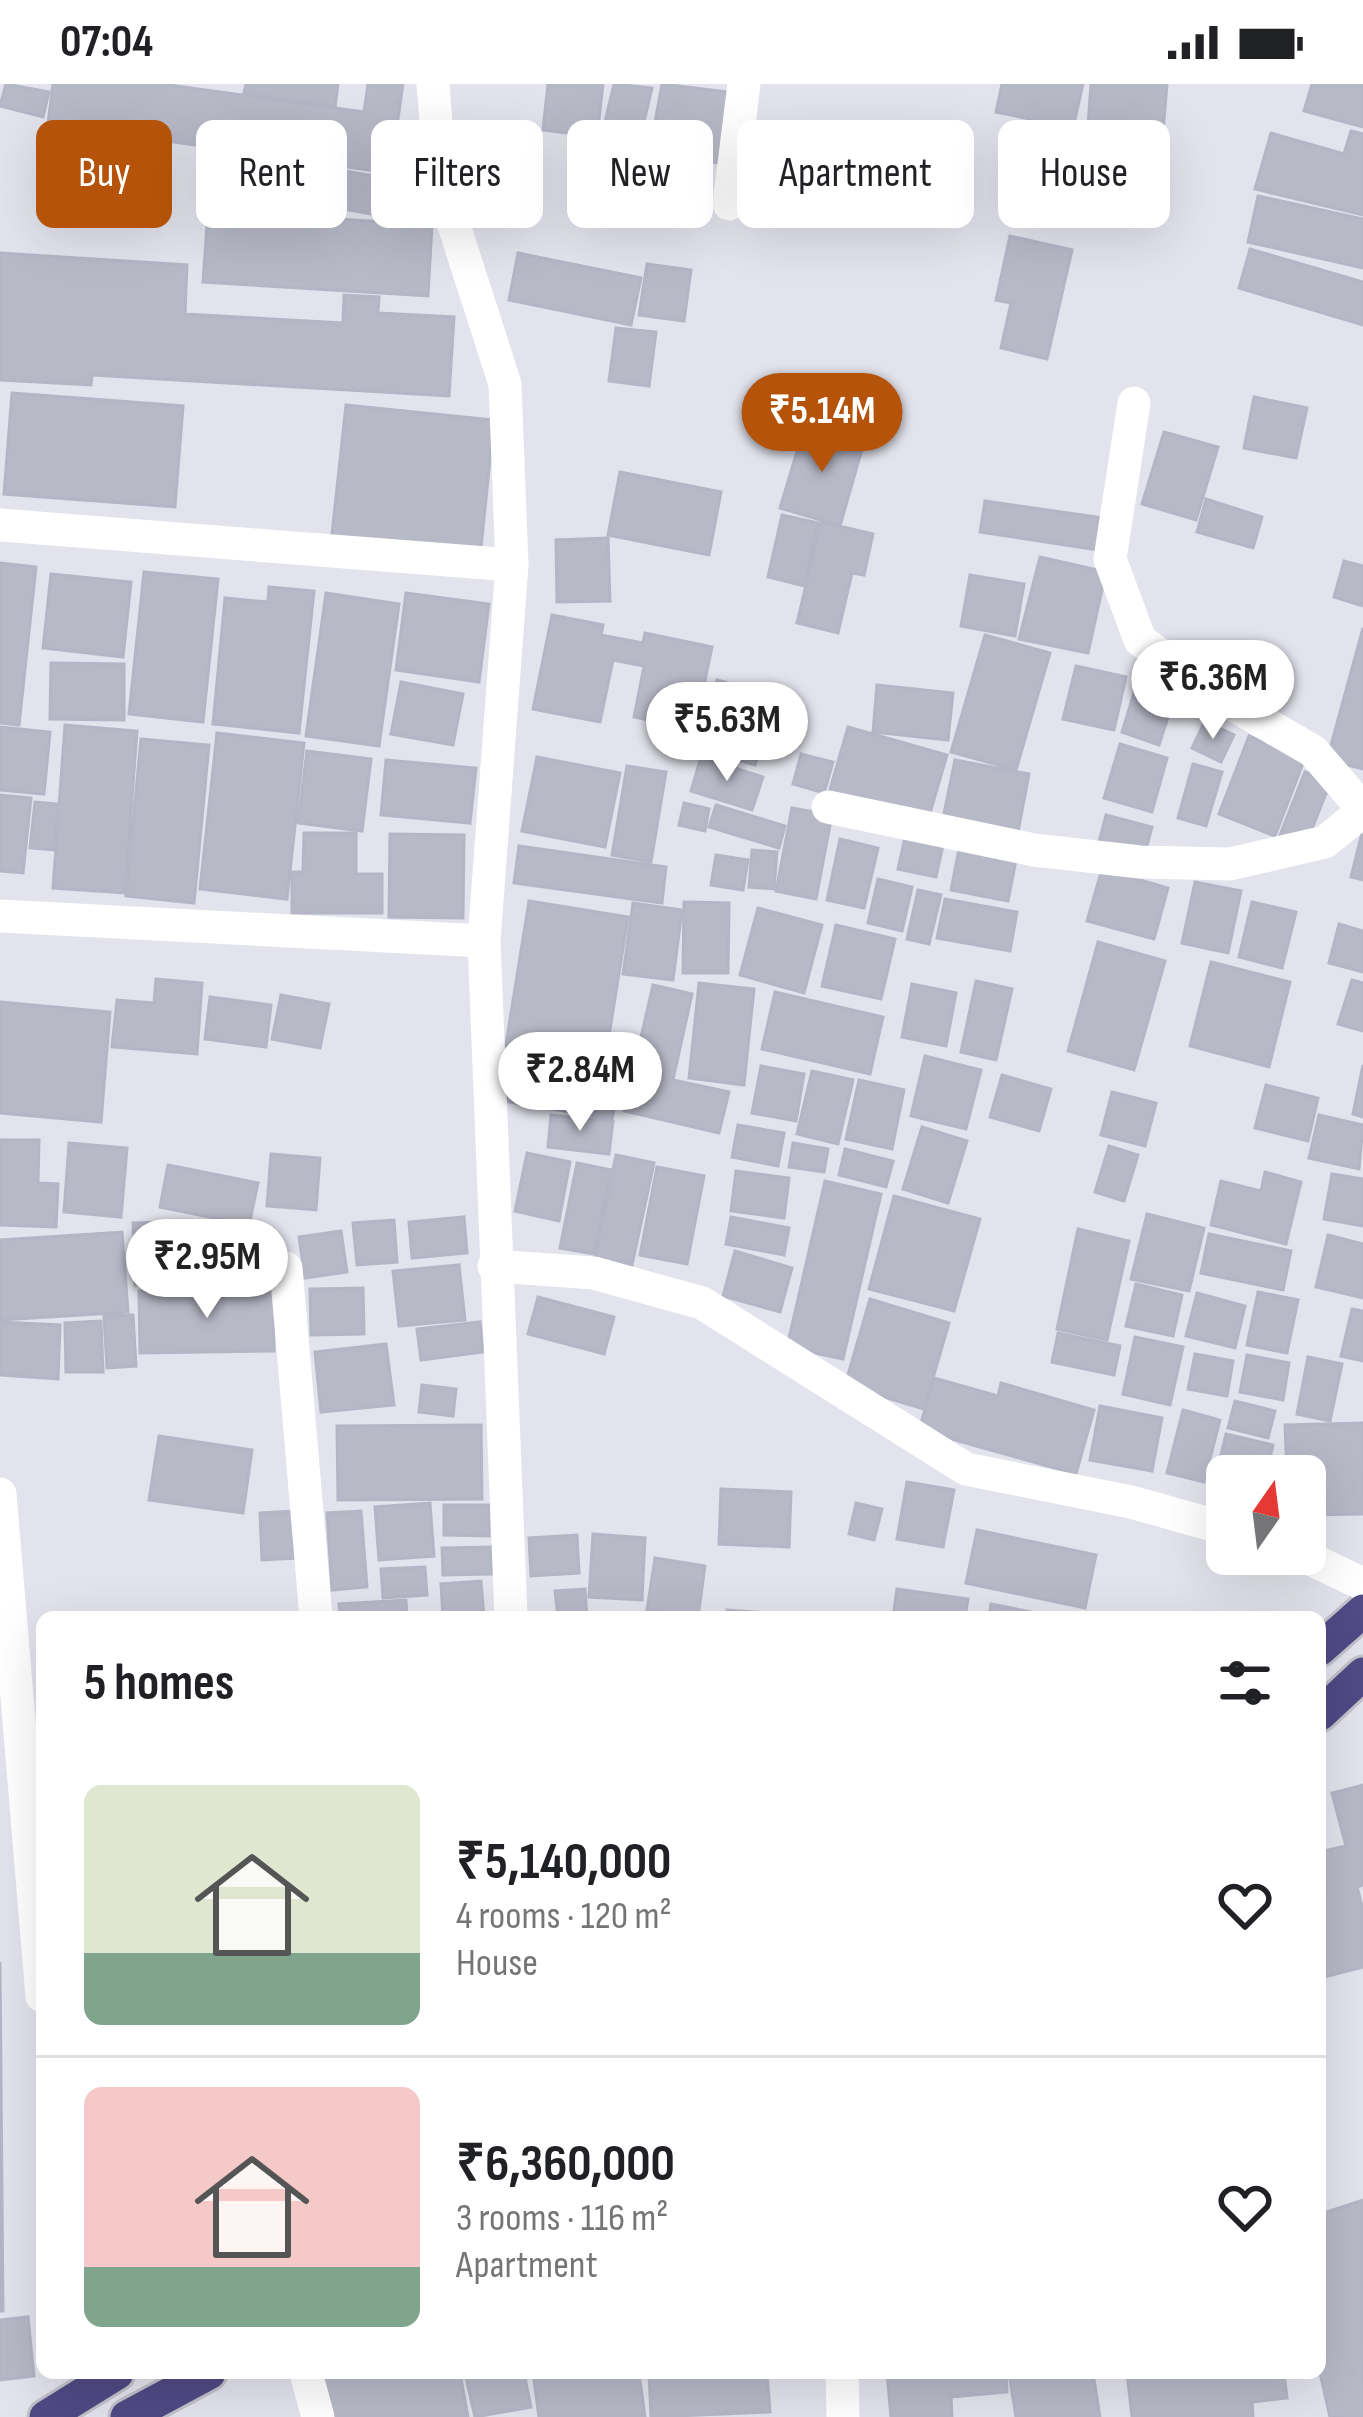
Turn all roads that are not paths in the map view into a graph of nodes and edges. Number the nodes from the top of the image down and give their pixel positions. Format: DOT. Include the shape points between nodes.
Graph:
graph roads {
  1 [pos="433,84"];
  2 [pos="744,84"];
  3 [pos="729,204"];
  4 [pos="1134,403"];
  5 [pos="0,525"];
  6 [pos="512,565"];
  7 [pos="828,807"];
  8 [pos="1363,810"];
  9 [pos="0,916"];
  10 [pos="484,941"];
  11 [pos="494,1266"];
  12 [pos="286,1268"];
  13 [pos="0,1494"];
  14 [pos="1206,1523"];
  15 [pos="1326,1566"];
  16 [pos="1363,1584"];
  17 [pos="315,1611"];
  18 [pos="511,1611"];
  19 [pos="1363,1611"];
  20 [pos="1326,1643"];
  21 [pos="1363,1674"];
  22 [pos="1326,1708"];
  23 [pos="36,1924"];
  24 [pos="105,2379"];
  25 [pos="197,2379"];
  26 [pos="308,2379"];
  27 [pos="842,2379"];
  28 [pos="65,2397"];
  29 [pos="128,2417"];
  30 [pos="318,2417"];
  31 [pos="843,2417"];
  1 -- 6 [label="street" via="441,185 505,384"];
  2 -- 3 [label="street"];
  4 -- 8 [label="street" via="1110,559 1140,640 1313,751"];
  5 -- 6 [label="street"];
  6 -- 10 [label="street"];
  7 -- 8 [label="street" via="1034,850 1230,864 1325,842"];
  9 -- 10 [label="street"];
  10 -- 11 [label="street"];
  11 -- 14 [label="street" via="594,1273 703,1303 966,1469"];
  11 -- 18 [label="street"];
  12 -- 17 [label="street"];
  13 -- 23 [label="street"];
  15 -- 16 [label="street"];
  19 -- 20 [label="highway"];
  21 -- 22 [label="highway"];
  24 -- 28 [label="highway"];
  25 -- 29 [label="highway"];
  26 -- 30 [label="street"];
  27 -- 31 [label="street"];
}
